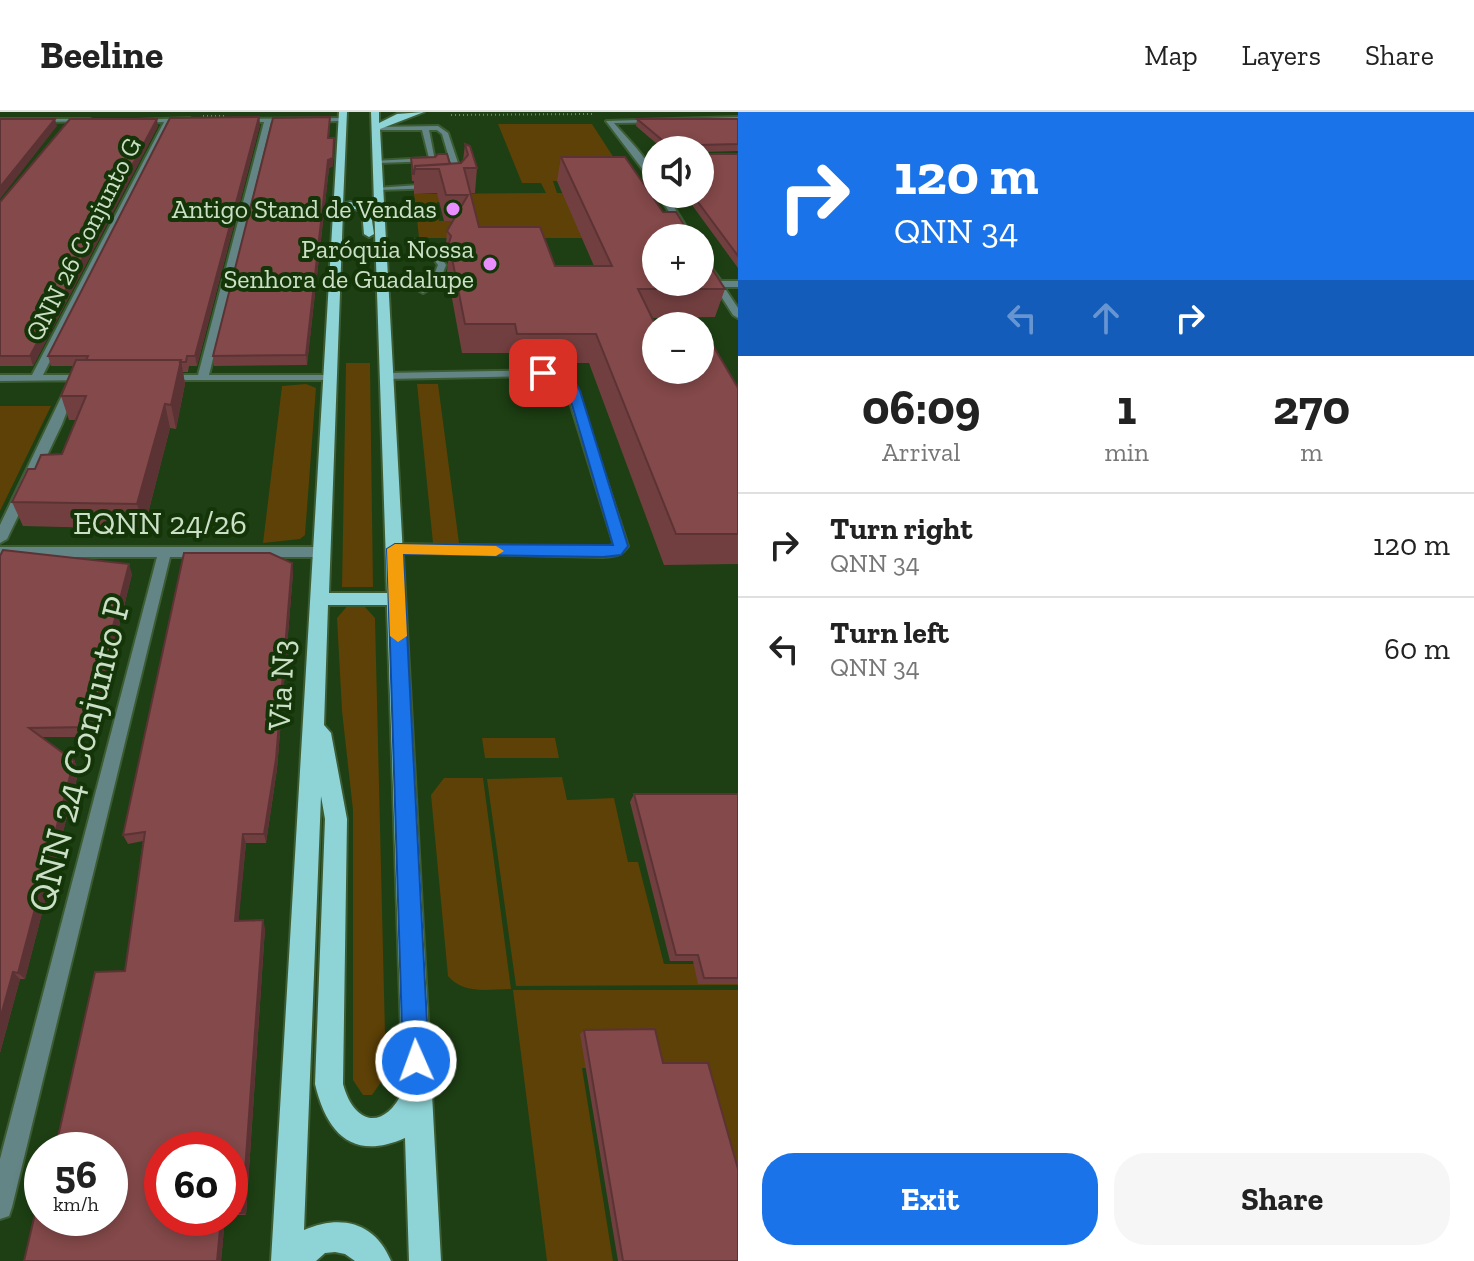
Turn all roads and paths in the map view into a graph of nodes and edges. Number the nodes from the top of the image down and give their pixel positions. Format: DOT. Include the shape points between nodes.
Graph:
graph roads {
  1 [pos="375,112"];
  2 [pos="420,112"];
  3 [pos="343,116"];
  4 [pos="738,119"];
  5 [pos="168,120"];
  6 [pos="197,120"];
  7 [pos="225,120"];
  8 [pos="268,120"];
  9 [pos="0,121"];
  10 [pos="69,121"];
  11 [pos="98,121"];
  12 [pos="126,121"];
  13 [pos="376,128"];
  14 [pos="425,128"];
  15 [pos="59,134"];
  16 [pos="341,145"];
  17 [pos="642,155"];
  18 [pos="378,161"];
  19 [pos="379,189"];
  20 [pos="337,210"];
  21 [pos="417,242"];
  22 [pos="714,278"];
  23 [pos="718,284"];
  24 [pos="738,284"];
  25 [pos="423,290"];
  26 [pos="383,291"];
  27 [pos="738,315"];
  28 [pos="387,376"];
  29 [pos="0,378"];
  30 [pos="36,378"];
  31 [pos="103,378"];
  32 [pos="146,378"];
  33 [pos="203,378"];
  34 [pos="330,378"];
  35 [pos="74,379"];
  36 [pos="0,539"];
  37 [pos="395,549"];
  38 [pos="165,551"];
  39 [pos="0,552"];
  40 [pos="321,552"];
  41 [pos="320,599"];
  42 [pos="397,599"];
  43 [pos="315,694"];
  44 [pos="417,1092"];
  45 [pos="0,1207"];
  46 [pos="287,1261"];
  47 [pos="296,1261"];
  48 [pos="375,1261"];
  49 [pos="425,1261"];
  1 -- 13 [label="main road"];
  2 -- 13 [label="main road"];
  3 -- 8 [label="street"];
  3 -- 16 [label="main road, Via N3"];
  4 -- 17 [label="street" via="609,121"];
  5 -- 6 [label="street"];
  5 -- 12 [label="street"];
  5 -- 30 [label="street, QNN 26 Conjunto G"];
  7 -- 8 [label="street"];
  8 -- 33 [label="street"];
  9 -- 10 [label="street"];
  10 -- 11 [label="street"];
  10 -- 15 [label="street"];
  13 -- 14 [label="street"];
  13 -- 18 [label="main road"];
  14 -- 18 [label="street" via="433,160"];
  14 -- 19 [label="street" via="445,133 459,178 456,183"];
  16 -- 19 [label="main road" via="351,161 350,193 366,196"];
  16 -- 20 [label="main road, Via N3"];
  18 -- 19 [label="main road"];
  19 -- 26 [label="main road"];
  20 -- 26 [label="main road" via="350,205 367,209 369,253"];
  20 -- 34 [label="main road, Via N3"];
  21 -- 25 [label="street" via="442,265 436,281"];
  22 -- 23 [label="street"];
  23 -- 24 [label="street"];
  23 -- 27 [label="street"];
  26 -- 28 [label="main road"];
  28 -- 37 [label="main road"];
  28 -- 37 [label="street" via="543,373 569,381 621,546 603,552"];
  29 -- 30 [label="street"];
  30 -- 35 [label="street"];
  31 -- 35 [label="street"];
  32 -- 33 [label="street"];
  33 -- 34 [label="street"];
  34 -- 40 [label="main road, Via N3"];
  35 -- 36 [label="street"];
  37 -- 42 [label="main road"];
  38 -- 39 [label="street, EQNN 24/26"];
  38 -- 40 [label="street, EQNN 24/26"];
  38 -- 45 [label="street, QNN 24 Conjunto P"];
  40 -- 41 [label="main road, Via N3"];
  41 -- 42 [label="main road"];
  41 -- 43 [label="main road, Via N3"];
  42 -- 44 [label="main road"];
  43 -- 44 [label="main road" via="336,819 331,1102 353,1129 385,1133 412,1110"];
  43 -- 46 [label="main road, Via N3"];
  44 -- 49 [label="main road"];
  47 -- 48 [label="main road" via="310,1244 341,1235 356,1240"];
}
